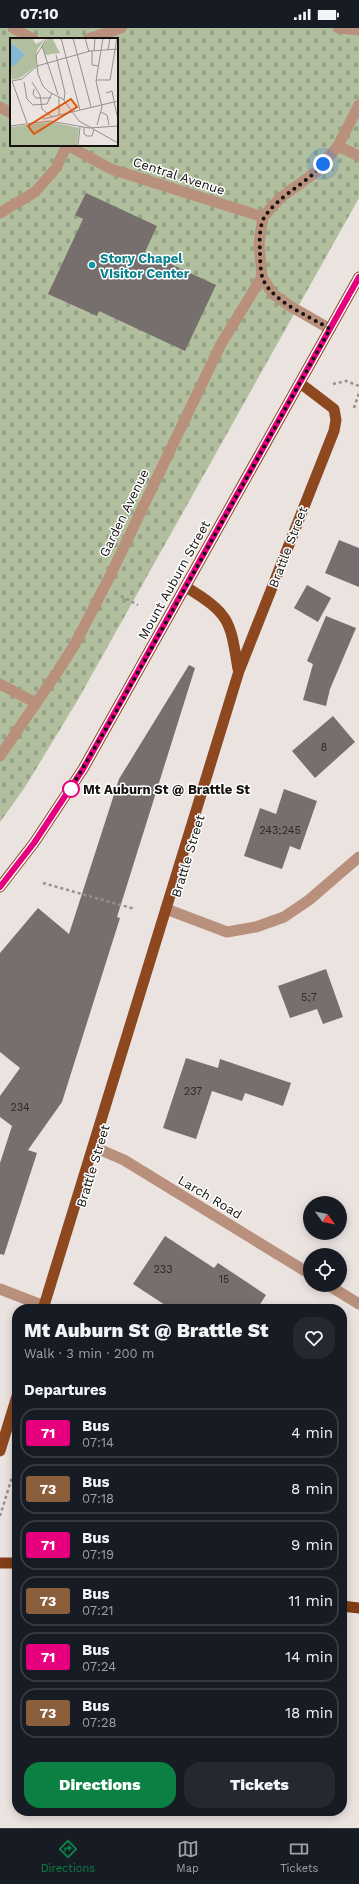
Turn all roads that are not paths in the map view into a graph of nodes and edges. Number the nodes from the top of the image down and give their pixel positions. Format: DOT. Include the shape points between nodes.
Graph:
graph roads {
  1 [pos="13,28"];
  2 [pos="121,28"];
  3 [pos="338,28"];
  4 [pos="359,30"];
  5 [pos="31,38"];
  6 [pos="91,38"];
  7 [pos="359,105"];
  8 [pos="0,107"];
  9 [pos="10,112"];
  10 [pos="67,146"];
  11 [pos="69,146"];
  12 [pos="338,146"];
  13 [pos="359,156"];
  14 [pos="0,213"];
  15 [pos="263,218"];
  16 [pos="262,277"];
  17 [pos="359,277"];
  18 [pos="330,329"];
  19 [pos="300,383"];
  20 [pos="186,587"];
  21 [pos="239,671"];
  22 [pos="0,684"];
  23 [pos="36,703"];
  24 [pos="0,756"];
  25 [pos="359,857"];
  26 [pos="0,887"];
  27 [pos="166,909"];
  28 [pos="94,1147"];
  29 [pos="303,1270"];
  30 [pos="0,1289"];
  31 [pos="339,1292"];
  32 [pos="35,1304"];
  33 [pos="45,1304"];
  34 [pos="359,1304"];
  35 [pos="12,1412"];
  36 [pos="0,1451"];
  37 [pos="12,1562"];
  38 [pos="0,1563"];
  39 [pos="347,1607"];
  40 [pos="359,1608"];
  1 -- 5 [label="street"];
  2 -- 6 [label="street"];
  3 -- 4 [label="street"];
  7 -- 12 [label="street"];
  8 -- 9 [label="street"];
  10 -- 14 [label="street" via="56,168 35,192"];
  11 -- 15 [label="street, Central Avenue" via="111,169"];
  12 -- 13 [label="street"];
  12 -- 15 [label="street" via="316,172 280,198"];
  15 -- 16 [label="street" via="259,243"];
  16 -- 18 [label="street" via="273,294"];
  16 -- 23 [label="street, Garden Avenue" via="221,344 75,644"];
  17 -- 18 [label="main road, Mount Auburn Street"];
  18 -- 19 [label="main road, Mount Auburn Street"];
  19 -- 20 [label="main road, Mount Auburn Street"];
  19 -- 21 [label="main road, Brattle Street" via="334,409 336,424"];
  20 -- 21 [label="main road, Brattle Street" via="214,605 226,620 231,630"];
  20 -- 26 [label="main road, Mount Auburn Street" via="83,769 34,843"];
  21 -- 27 [label="main road, Brattle Street"];
  22 -- 23 [label="street"];
  23 -- 24 [label="street, Garden Avenue"];
  25 -- 27 [label="street" via="309,900 284,917 256,927 226,932"];
  27 -- 28 [label="main road, Brattle Street"];
  28 -- 29 [label="street, Larch Road" via="124,1160"];
  28 -- 33 [label="main road, Brattle Street"];
  30 -- 32 [label="street"];
  31 -- 34 [label="street"];
  35 -- 36 [label="main road"];
  37 -- 38 [label="highway"];
  39 -- 40 [label="highway"];
}
